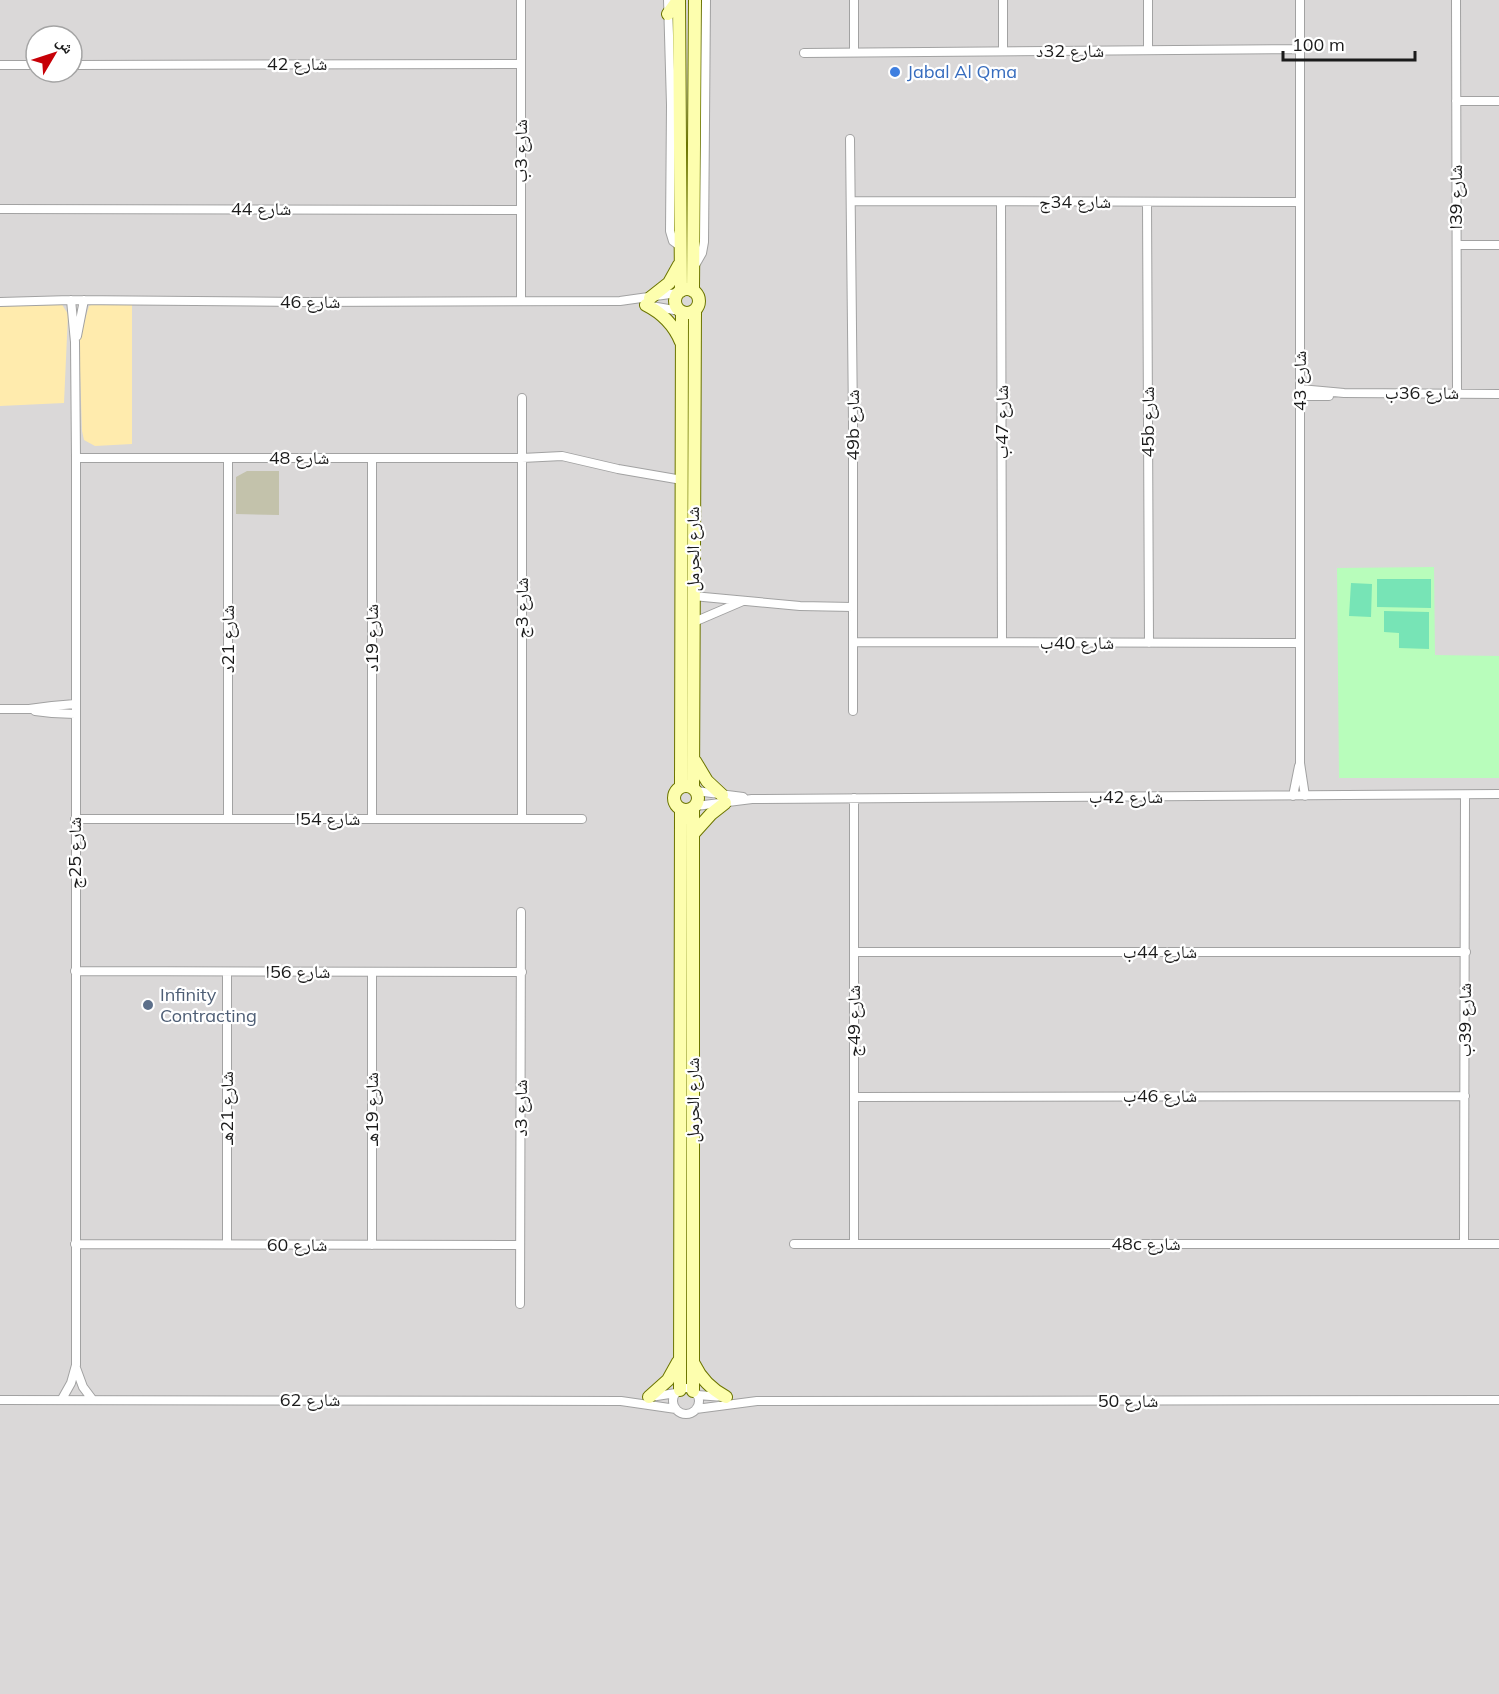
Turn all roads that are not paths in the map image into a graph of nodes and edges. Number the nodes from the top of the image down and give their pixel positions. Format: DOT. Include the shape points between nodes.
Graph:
graph roads {
  1 [pos="521,0"];
  2 [pos="668,0"];
  3 [pos="679,0"];
  4 [pos="695,0"];
  5 [pos="706,0"];
  6 [pos="854,0"];
  7 [pos="1003,0"];
  8 [pos="1148,0"];
  9 [pos="1300,0"];
  10 [pos="1456,0"];
  11 [pos="668,14"];
  12 [pos="1300,49"];
  13 [pos="1148,50"];
  14 [pos="1003,51"];
  15 [pos="854,52"];
  16 [pos="804,53"];
  17 [pos="521,64"];
  18 [pos="0,65"];
  19 [pos="24,65"];
  20 [pos="84,65"];
  21 [pos="1456,101"];
  22 [pos="1499,102"];
  23 [pos="850,140"];
  24 [pos="851,201"];
  25 [pos="1001,202"];
  26 [pos="1147,202"];
  27 [pos="1300,202"];
  28 [pos="0,209"];
  29 [pos="521,210"];
  30 [pos="1456,245"];
  31 [pos="1499,245"];
  32 [pos="681,247"];
  33 [pos="681,262"];
  34 [pos="693,268"];
  35 [pos="684,292"];
  36 [pos="71,300"];
  37 [pos="84,300"];
  38 [pos="521,301"];
  39 [pos="0,302"];
  40 [pos="648,302"];
  41 [pos="686,311"];
  42 [pos="75,342"];
  43 [pos="682,346"];
  44 [pos="1300,392"];
  45 [pos="1457,393"];
  46 [pos="1499,394"];
  47 [pos="522,398"];
  48 [pos="76,458"];
  49 [pos="228,458"];
  50 [pos="372,458"];
  51 [pos="522,458"];
  52 [pos="682,480"];
  53 [pos="693,596"];
  54 [pos="746,600"];
  55 [pos="853,607"];
  56 [pos="694,622"];
  57 [pos="854,642"];
  58 [pos="1002,642"];
  59 [pos="1149,643"];
  60 [pos="1300,643"];
  61 [pos="75,704"];
  62 [pos="0,709"];
  63 [pos="28,709"];
  64 [pos="853,711"];
  65 [pos="75,714"];
  66 [pos="693,754"];
  67 [pos="1300,762"];
  68 [pos="690,789"];
  69 [pos="1466,795"];
  70 [pos="1499,795"];
  71 [pos="1293,796"];
  72 [pos="1305,796"];
  73 [pos="854,798"];
  74 [pos="724,799"];
  75 [pos="690,808"];
  76 [pos="75,819"];
  77 [pos="228,819"];
  78 [pos="372,819"];
  79 [pos="522,819"];
  80 [pos="582,819"];
  81 [pos="693,834"];
  82 [pos="521,912"];
  83 [pos="854,952"];
  84 [pos="1466,952"];
  85 [pos="75,971"];
  86 [pos="227,972"];
  87 [pos="372,972"];
  88 [pos="522,972"];
  89 [pos="854,1096"];
  90 [pos="1465,1096"];
  91 [pos="75,1244"];
  92 [pos="226,1244"];
  93 [pos="794,1244"];
  94 [pos="854,1244"];
  95 [pos="1464,1244"];
  96 [pos="1499,1244"];
  97 [pos="372,1245"];
  98 [pos="520,1245"];
  99 [pos="520,1304"];
  100 [pos="680,1358"];
  101 [pos="693,1362"];
  102 [pos="75,1365"];
  103 [pos="678,1392"];
  104 [pos="695,1393"];
  105 [pos="649,1397"];
  106 [pos="726,1397"];
  107 [pos="62,1399"];
  108 [pos="92,1399"];
  109 [pos="0,1400"];
  110 [pos="1499,1400"];
  111 [pos="621,1401"];
  112 [pos="757,1401"];
  113 [pos="675,1409"];
  114 [pos="696,1409"];
  1 -- 17 [label="street, شارع 3ب"];
  2 -- 11 [label="street"];
  3 -- 11 [label="street"];
  3 -- 32 [label="street"];
  4 -- 34 [label="street"];
  5 -- 34 [label="street" via="704,242"];
  6 -- 15 [label="street"];
  7 -- 14 [label="street"];
  8 -- 13 [label="street"];
  9 -- 12 [label="street, شارع 43"];
  10 -- 21 [label="street, شارع 39ا"];
  11 -- 32 [label="street" via="670,231 673,241"];
  12 -- 13 [label="street, شارع 32د"];
  12 -- 27 [label="street, شارع 43"];
  13 -- 14 [label="street, شارع 32د"];
  14 -- 15 [label="street, شارع 32د"];
  15 -- 16 [label="street, شارع 32د"];
  17 -- 20 [label="street, شارع 42"];
  17 -- 29 [label="street, شارع 3ب"];
  18 -- 19 [label="street"];
  21 -- 22 [label="street"];
  21 -- 30 [label="street, شارع 39ا"];
  23 -- 24 [label="street, 49b شارع"];
  24 -- 25 [label="street, شارع 34ج"];
  24 -- 55 [label="street, 49b شارع"];
  25 -- 26 [label="street, شارع 34ج"];
  25 -- 58 [label="street, شارع 47ب"];
  26 -- 27 [label="street, شارع 34ج"];
  26 -- 59 [label="street, 45b شارع"];
  27 -- 44 [label="street, شارع 43"];
  28 -- 29 [label="street, شارع 44"];
  29 -- 38 [label="street, شارع 3ب"];
  30 -- 31 [label="street"];
  30 -- 45 [label="street, شارع 39ا"];
  32 -- 33 [label="street"];
  33 -- 35 [label="street"];
  33 -- 40 [label="street" via="669,283"];
  34 -- 35 [label="street"];
  35 -- 40 [label="street, شارع 46"];
  35 -- 41 [label="street" via="675,301 676,307"];
  35 -- 41 [label="street" via="697,296 699,302"];
  36 -- 37 [label="street, شارع 46"];
  36 -- 39 [label="street, شارع 46"];
  36 -- 42 [label="street, شارع 25ج"];
  37 -- 38 [label="street, شارع 46"];
  37 -- 42 [label="street, شارع 25ج"];
  38 -- 40 [label="street, شارع 46"];
  40 -- 41 [label="street, شارع 46"];
  40 -- 43 [label="street" via="666,318"];
  41 -- 43 [label="street, شارع الحرمل"];
  41 -- 53 [label="street, شارع الحرمل"];
  42 -- 48 [label="street, شارع 25ج"];
  43 -- 52 [label="street, شارع الحرمل"];
  44 -- 45 [label="street, شارع 36ب" via="1330,396"];
  44 -- 60 [label="street, شارع 43"];
  45 -- 46 [label="street, شارع 36ب"];
  47 -- 51 [label="street, شارع 3ج"];
  48 -- 49 [label="street, شارع 48"];
  48 -- 61 [label="street, شارع 25ج"];
  49 -- 50 [label="street, شارع 48"];
  49 -- 77 [label="street, شارع 21د"];
  50 -- 51 [label="street, شارع 48"];
  50 -- 78 [label="street, شارع 19د"];
  51 -- 52 [label="street, شارع 48" via="562,456"];
  51 -- 79 [label="street, شارع 3ج"];
  52 -- 68 [label="street, شارع الحرمل"];
  53 -- 54 [label="street"];
  53 -- 56 [label="street, شارع الحرمل"];
  54 -- 55 [label="street"];
  54 -- 56 [label="street"];
  55 -- 57 [label="street, 49b شارع"];
  56 -- 66 [label="street, شارع الحرمل"];
  57 -- 58 [label="street, شارع 40ب"];
  57 -- 64 [label="street, 49b شارع"];
  58 -- 59 [label="street, شارع 40ب"];
  59 -- 60 [label="street, شارع 40ب"];
  60 -- 67 [label="street, شارع 43"];
  61 -- 63 [label="street"];
  61 -- 65 [label="street, شارع 25ج"];
  62 -- 63 [label="street"];
  63 -- 65 [label="street"];
  65 -- 76 [label="street, شارع 25ج"];
  66 -- 68 [label="street, شارع الحرمل"];
  66 -- 74 [label="street" via="701,773"];
  67 -- 71 [label="street, شارع 43"];
  67 -- 72 [label="street, شارع 43"];
  68 -- 74 [label="street, شارع 42ب"];
  68 -- 75 [label="street" via="698,799"];
  68 -- 75 [label="street" via="676,790 674,798 675,804"];
  69 -- 70 [label="street, شارع 42ب"];
  69 -- 72 [label="street, شارع 42ب"];
  69 -- 84 [label="street, شارع 39ب"];
  71 -- 72 [label="street, شارع 42ب"];
  71 -- 73 [label="street, شارع 42ب"];
  73 -- 74 [label="street, شارع 42ب"];
  73 -- 83 [label="street, شارع 49ج"];
  74 -- 75 [label="street, شارع 42ب"];
  74 -- 81 [label="street"];
  75 -- 81 [label="street, شارع الحرمل"];
  75 -- 100 [label="street, شارع الحرمل"];
  76 -- 77 [label="street, شارع 54ا"];
  76 -- 85 [label="street, شارع 25ج"];
  77 -- 78 [label="street, شارع 54ا"];
  78 -- 79 [label="street, شارع 54ا"];
  79 -- 80 [label="street, شارع 54ا"];
  81 -- 101 [label="street, شارع الحرمل"];
  82 -- 88 [label="street, شارع 3د"];
  83 -- 84 [label="street, شارع 44ب"];
  83 -- 89 [label="street, شارع 49ج"];
  84 -- 90 [label="street, شارع 39ب"];
  85 -- 86 [label="street, شارع 56ا"];
  85 -- 91 [label="street, شارع 25ج"];
  86 -- 87 [label="street, شارع 56ا"];
  86 -- 92 [label="street, شارع 21هـ"];
  87 -- 88 [label="street, شارع 56ا"];
  87 -- 97 [label="street, شارع 19هـ"];
  88 -- 98 [label="street, شارع 3د"];
  89 -- 90 [label="street, شارع 46ب"];
  89 -- 94 [label="street, شارع 49ج"];
  90 -- 95 [label="street, شارع 39ب"];
  91 -- 92 [label="street, شارع 60"];
  91 -- 102 [label="street, شارع 25ج"];
  92 -- 97 [label="street, شارع 60"];
  93 -- 94 [label="street, 48c شارع"];
  94 -- 95 [label="street, 48c شارع"];
  95 -- 96 [label="street, 48c شارع"];
  97 -- 98 [label="street, شارع 60"];
  98 -- 99 [label="street, شارع 3د"];
  100 -- 103 [label="street, شارع الحرمل"];
  100 -- 105 [label="street" via="668,1380"];
  101 -- 104 [label="street, شارع الحرمل"];
  101 -- 106 [label="street" via="710,1386"];
  102 -- 107 [label="street, شارع 25ج"];
  102 -- 108 [label="street, شارع 25ج"];
  103 -- 104 [label="street" via="688,1389"];
  103 -- 105 [label="street, شارع 62"];
  103 -- 113 [label="street" via="673,1399"];
  104 -- 106 [label="street, شارع 50"];
  104 -- 114 [label="street" via="699,1401"];
  105 -- 111 [label="street, شارع 62"];
  106 -- 112 [label="street, شارع 50"];
  107 -- 108 [label="street, شارع 62"];
  107 -- 109 [label="street, شارع 62"];
  108 -- 111 [label="street, شارع 62"];
  110 -- 112 [label="street, شارع 50"];
  111 -- 113 [label="street, شارع 62"];
  112 -- 114 [label="street, شارع 50"];
  113 -- 114 [label="street" via="688,1414"];
}
